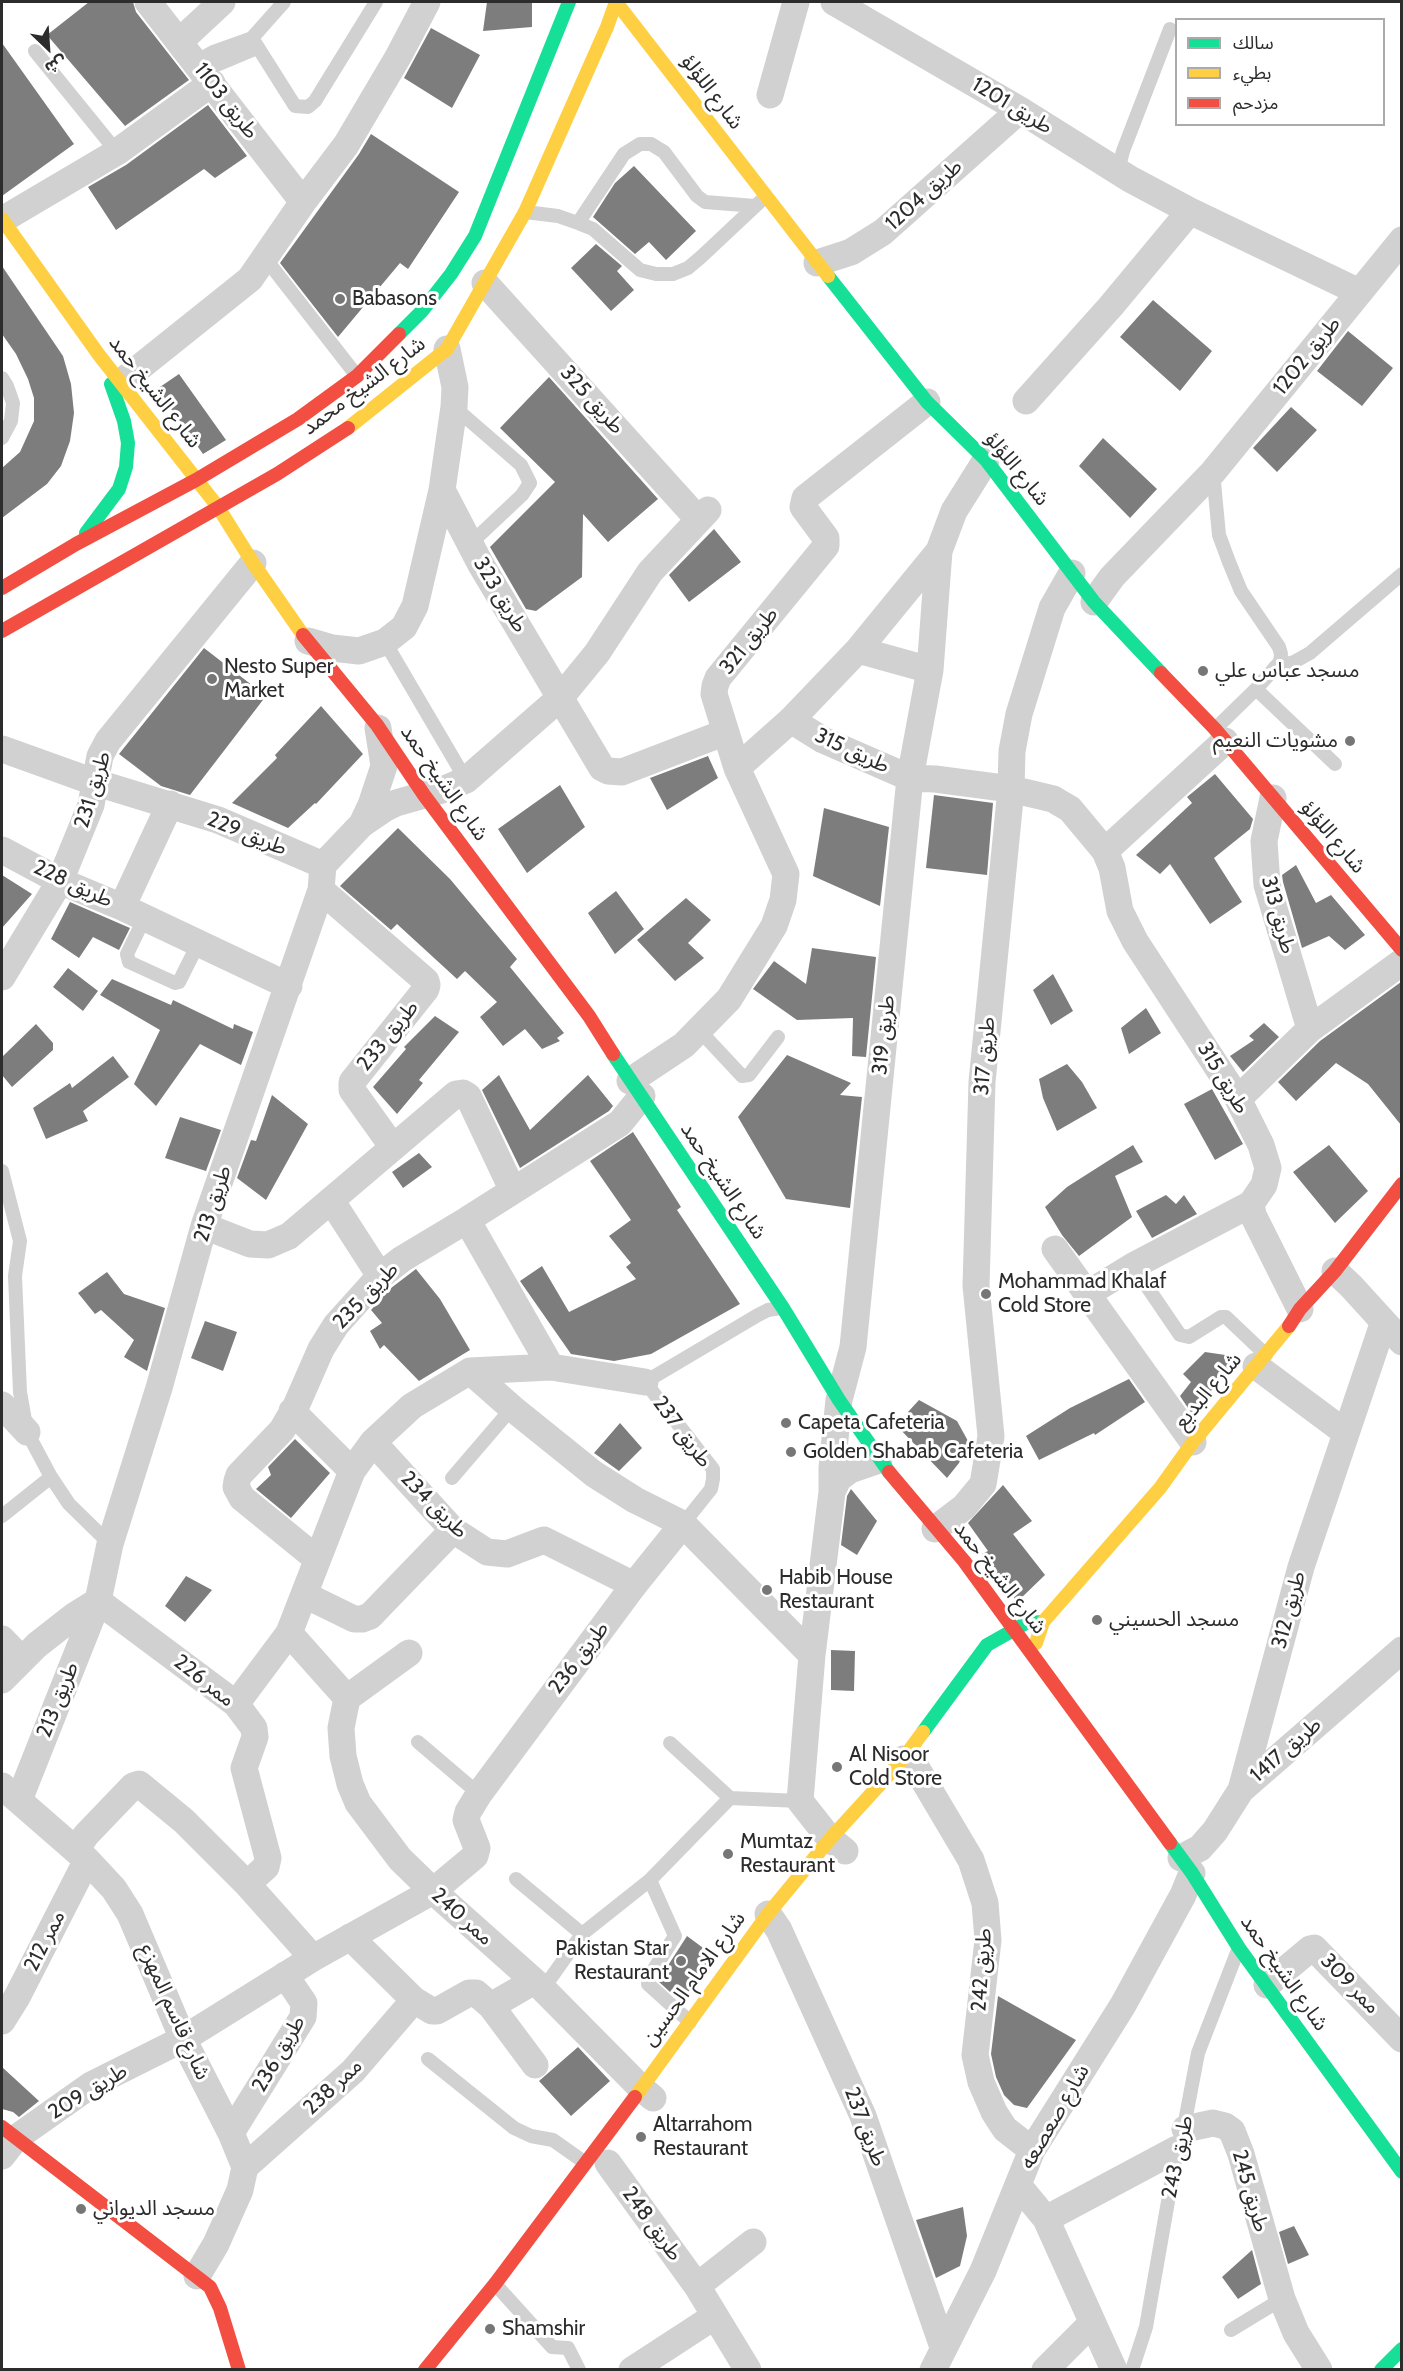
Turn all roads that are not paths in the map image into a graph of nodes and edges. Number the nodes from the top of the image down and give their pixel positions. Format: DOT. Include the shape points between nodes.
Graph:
graph roads {
  1 [pos="148,2"];
  2 [pos="222,2"];
  3 [pos="284,2"];
  4 [pos="376,2"];
  5 [pos="427,2"];
  6 [pos="569,2"];
  7 [pos="616,2"];
  8 [pos="796,2"];
  9 [pos="834,2"];
  10 [pos="1170,29"];
  11 [pos="254,43"];
  12 [pos="35,51"];
  13 [pos="197,64"];
  14 [pos="770,95"];
  15 [pos="1020,110"];
  16 [pos="117,152"];
  17 [pos="1118,171"];
  18 [pos="760,201"];
  19 [pos="303,202"];
  20 [pos="1190,211"];
  21 [pos="525,212"];
  22 [pos="2,220"];
  23 [pos="578,223"];
  24 [pos="1401,240"];
  25 [pos="265,258"];
  26 [pos="817,263"];
  27 [pos="485,283"];
  28 [pos="1359,292"];
  29 [pos="447,349"];
  30 [pos="99,355"];
  31 [pos="357,376"];
  32 [pos="2,378"];
  33 [pos="120,383"];
  34 [pos="1026,401"];
  35 [pos="927,402"];
  36 [pos="454,406"];
  37 [pos="2,438"];
  38 [pos="986,460"];
  39 [pos="1213,472"];
  40 [pos="196,480"];
  41 [pos="442,490"];
  42 [pos="218,507"];
  43 [pos="76,544"];
  44 [pos="470,544"];
  45 [pos="939,551"];
  46 [pos="253,563"];
  47 [pos="1072,573"];
  48 [pos="1401,574"];
  49 [pos="2,588"];
  50 [pos="1094,602"];
  51 [pos="2,631"];
  52 [pos="308,641"];
  53 [pos="385,642"];
  54 [pos="858,650"];
  55 [pos="1275,667"];
  56 [pos="930,670"];
  57 [pos="1256,689"];
  58 [pos="561,697"];
  59 [pos="791,720"];
  60 [pos="377,725"];
  61 [pos="726,732"];
  62 [pos="1220,735"];
  63 [pos="2,749"];
  64 [pos="1335,764"];
  65 [pos="737,768"];
  66 [pos="910,778"];
  67 [pos="466,780"];
  68 [pos="94,782"];
  69 [pos="1011,789"];
  70 [pos="424,795"];
  71 [pos="1273,798"];
  72 [pos="170,804"];
  73 [pos="362,824"];
  74 [pos="2,849"];
  75 [pos="1105,851"];
  76 [pos="322,878"];
  77 [pos="60,881"];
  78 [pos="133,912"];
  79 [pos="198,944"];
  80 [pos="1401,950"];
  81 [pos="1401,962"];
  82 [pos="2,977"];
  83 [pos="289,986"];
  84 [pos="1310,1029"];
  85 [pos="699,1030"];
  86 [pos="778,1037"];
  87 [pos="636,1089"];
  88 [pos="1238,1099"];
  89 [pos="392,1146"];
  90 [pos="2,1171"];
  91 [pos="1401,1184"];
  92 [pos="513,1191"];
  93 [pos="331,1200"];
  94 [pos="1251,1204"];
  95 [pos="467,1220"];
  96 [pos="204,1226"];
  97 [pos="1055,1249"];
  98 [pos="1133,1266"];
  99 [pos="1335,1271"];
  100 [pos="380,1276"];
  101 [pos="1087,1294"];
  102 [pos="783,1308"];
  103 [pos="1300,1309"];
  104 [pos="1392,1333"];
  105 [pos="1261,1361"];
  106 [pos="551,1367"];
  107 [pos="470,1371"];
  108 [pos="645,1382"];
  109 [pos="839,1400"];
  110 [pos="2,1405"];
  111 [pos="512,1408"];
  112 [pos="292,1411"];
  113 [pos="27,1432"];
  114 [pos="1346,1433"];
  115 [pos="373,1442"];
  116 [pos="1193,1442"];
  117 [pos="879,1460"];
  118 [pos="352,1471"];
  119 [pos="51,1477"];
  120 [pos="452,1478"];
  121 [pos="832,1492"];
  122 [pos="2,1516"];
  123 [pos="683,1524"];
  124 [pos="935,1528"];
  125 [pos="453,1530"];
  126 [pos="110,1544"];
  127 [pos="317,1559"];
  128 [pos="634,1585"];
  129 [pos="305,1595"];
  130 [pos="98,1601"];
  131 [pos="1043,1622"];
  132 [pos="1013,1629"];
  133 [pos="289,1633"];
  134 [pos="2,1639"];
  135 [pos="409,1653"];
  136 [pos="1024,1653"];
  137 [pos="812,1655"];
  138 [pos="1400,1655"];
  139 [pos="22,1660"];
  140 [pos="2,1680"];
  141 [pos="347,1698"];
  142 [pos="236,1704"];
  143 [pos="418,1742"];
  144 [pos="670,1743"];
  145 [pos="914,1766"];
  146 [pos="1241,1790"];
  147 [pos="10,1793"];
  148 [pos="479,1794"];
  149 [pos="730,1798"];
  150 [pos="800,1801"];
  151 [pos="841,1848"];
  152 [pos="81,1855"];
  153 [pos="1186,1865"];
  154 [pos="516,1879"];
  155 [pos="650,1880"];
  156 [pos="247,1884"];
  157 [pos="433,1891"];
  158 [pos="777,1926"];
  159 [pos="582,1934"];
  160 [pos="350,1937"];
  161 [pos="1239,1948"];
  162 [pos="313,1958"];
  163 [pos="285,1975"];
  164 [pos="539,1985"];
  165 [pos="1267,1985"];
  166 [pos="414,2000"];
  167 [pos="491,2006"];
  168 [pos="2,2021"];
  169 [pos="690,2022"];
  170 [pos="183,2039"];
  171 [pos="1401,2039"];
  172 [pos="428,2059"];
  173 [pos="535,2066"];
  174 [pos="650,2096"];
  175 [pos="231,2133"];
  176 [pos="1181,2139"];
  177 [pos="6,2140"];
  178 [pos="1032,2150"];
  179 [pos="602,2158"];
  180 [pos="245,2168"];
  181 [pos="1401,2172"];
  182 [pos="1018,2185"];
  183 [pos="1047,2219"];
  184 [pos="753,2242"];
  185 [pos="510,2262"];
  186 [pos="495,2284"];
  187 [pos="697,2286"];
  188 [pos="199,2287"];
  189 [pos="1282,2299"];
  190 [pos="503,2301"];
  191 [pos="715,2316"];
  192 [pos="1092,2324"];
  193 [pos="1231,2330"];
  194 [pos="1401,2349"];
  195 [pos="938,2358"];
  196 [pos="238,2370"];
  197 [pos="425,2370"];
  198 [pos="579,2370"];
  199 [pos="632,2370"];
  200 [pos="748,2370"];
  201 [pos="1045,2370"];
  202 [pos="1114,2370"];
  203 [pos="1132,2370"];
  204 [pos="1319,2370"];
  205 [pos="1381,2370"];
  1 -- 13 [label="street, طريق 1103"];
  2 -- 13 [label="street"];
  3 -- 11 [label="lane"];
  4 -- 11 [label="lane" via="308,107 296,106"];
  5 -- 19 [label="street" via="346,145"];
  6 -- 31 [label="street, شارع الشيخ محمد" via="475,236 422,311"];
  7 -- 18 [label="street, شارع اللؤلؤ"];
  7 -- 21 [label="street, شارع الشيخ محمد" via="602,24"];
  8 -- 14 [label="street"];
  9 -- 15 [label="street, طريق 1201"];
  10 -- 17 [label="lane"];
  11 -- 13 [label="lane"];
  12 -- 16 [label="lane"];
  13 -- 16 [label="street"];
  13 -- 19 [label="street, طريق 1103"];
  15 -- 17 [label="street, طريق 1201"];
  15 -- 26 [label="street, طريق 1204" via="883,232 851,252"];
  16 -- 22 [label="street"];
  17 -- 20 [label="street, طريق 1201"];
  18 -- 23 [label="lane" via="688,268 673,274 640,270 593,229"];
  18 -- 23 [label="lane" via="705,202 664,152 651,144 640,144 624,154"];
  18 -- 26 [label="street, شارع اللؤلؤ"];
  19 -- 25 [label="street"];
  20 -- 28 [label="street, طريق 1201"];
  20 -- 34 [label="street" via="1112,306"];
  21 -- 23 [label="lane"];
  21 -- 27 [label="street, شارع الشيخ محمد"];
  22 -- 30 [label="street, شارع الشيخ حمد"];
  24 -- 28 [label="street, طريق 1202"];
  25 -- 31 [label="lane"];
  25 -- 33 [label="street" via="250,279"];
  26 -- 35 [label="street, شارع اللؤلؤ"];
  27 -- 29 [label="street, شارع الشيخ محمد"];
  27 -- 58 [label="street, طريق 325" via="703,514 650,572 597,653"];
  28 -- 39 [label="street, طريق 1202"];
  29 -- 36 [label="street"];
  29 -- 42 [label="street, شارع الشيخ محمد" via="355,424"];
  30 -- 33 [label="street, شارع الشيخ حمد"];
  30 -- 43 [label="street" via="124,421 128,444 126,468 119,489"];
  31 -- 40 [label="street, شارع الشيخ محمد" via="298,419"];
  32 -- 37 [label="lane" via="13,403 11,421"];
  33 -- 40 [label="street, شارع الشيخ حمد"];
  35 -- 38 [label="street, شارع اللؤلؤ"];
  35 -- 61 [label="street, طريق 321" via="804,498 803,507 826,538 826,546 718,678 714,694"];
  36 -- 41 [label="street"];
  36 -- 44 [label="lane" via="521,465 530,483"];
  38 -- 45 [label="street, طريق 319" via="954,511"];
  38 -- 47 [label="street, شارع اللؤلؤ"];
  39 -- 50 [label="street, طريق 1202" via="1112,577"];
  39 -- 55 [label="lane" via="1219,535 1241,591 1279,647 1280,662"];
  40 -- 42 [label="street, شارع الشيخ حمد"];
  40 -- 43 [label="street, شارع الشيخ محمد"];
  41 -- 44 [label="street, طريق 323"];
  41 -- 53 [label="street" via="415,606 404,627"];
  42 -- 46 [label="street, شارع الشيخ حمد"];
  42 -- 51 [label="street, شارع الشيخ محمد"];
  43 -- 49 [label="street, شارع الشيخ محمد"];
  44 -- 58 [label="street, طريق 323"];
  45 -- 54 [label="street, طريق 319"];
  45 -- 56 [label="street, طريق 319"];
  46 -- 52 [label="street, شارع الشيخ حمد"];
  46 -- 68 [label="street, طريق 231" via="108,741"];
  47 -- 50 [label="street, شارع اللؤلؤ"];
  47 -- 69 [label="street, طريق 317" via="1052,608 1019,714 1012,751"];
  48 -- 55 [label="lane" via="1310,653"];
  50 -- 62 [label="street, شارع اللؤلؤ"];
  52 -- 53 [label="street" via="359,651"];
  52 -- 60 [label="street, شارع الشيخ حمد"];
  53 -- 67 [label="lane"];
  54 -- 56 [label="street"];
  54 -- 59 [label="street, طريق 319"];
  55 -- 57 [label="lane"];
  56 -- 66 [label="street, طريق 319"];
  57 -- 62 [label="lane"];
  57 -- 64 [label="lane"];
  58 -- 61 [label="street, طريق 323" via="602,768 608,771 622,772"];
  58 -- 67 [label="street"];
  59 -- 65 [label="street, طريق 319"];
  59 -- 66 [label="street, طريق 315" via="823,740"];
  60 -- 70 [label="street, شارع الشيخ حمد"];
  60 -- 73 [label="street, طريق 213" via="384,766"];
  61 -- 65 [label="street, طريق 321"];
  62 -- 71 [label="street, شارع اللؤلؤ"];
  62 -- 75 [label="street"];
  63 -- 68 [label="street, طريق 229"];
  65 -- 85 [label="street, طريق 321" via="786,874 783,900 774,926 743,979"];
  66 -- 69 [label="street, طريق 315"];
  66 -- 109 [label="street, طريق 319" via="853,1347"];
  67 -- 70 [label="street"];
  68 -- 72 [label="street, طريق 229"];
  68 -- 77 [label="street, طريق 231" via="91,805"];
  69 -- 75 [label="street, طريق 315" via="1062,802"];
  69 -- 124 [label="street, طريق 317" via="982,1093 976,1286 991,1436 983,1484 964,1507"];
  70 -- 73 [label="street, طريق 213" via="396,803"];
  70 -- 87 [label="street, شارع الشيخ حمد" via="589,1016"];
  71 -- 80 [label="street, شارع اللؤلؤ"];
  71 -- 84 [label="street, طريق 313" via="1264,841 1267,885"];
  72 -- 76 [label="street, طريق 229" via="218,820"];
  72 -- 78 [label="street"];
  73 -- 76 [label="street, طريق 213"];
  74 -- 77 [label="street, طريق 228"];
  75 -- 88 [label="street, طريق 315" via="1120,911 1135,941"];
  76 -- 83 [label="street, طريق 213"];
  76 -- 89 [label="street, طريق 233" via="428,985 352,1082 352,1090"];
  77 -- 78 [label="street, طريق 228"];
  77 -- 82 [label="street, طريق 231"];
  78 -- 79 [label="street, طريق 228"];
  78 -- 79 [label="lane" via="129,962 179,982"];
  79 -- 83 [label="street, طريق 228"];
  81 -- 84 [label="street"];
  83 -- 96 [label="street, طريق 213"];
  84 -- 88 [label="street"];
  85 -- 86 [label="lane" via="742,1076 749,1075"];
  85 -- 87 [label="street, طريق 321"];
  87 -- 92 [label="street, طريق 235" via="620,1123"];
  87 -- 102 [label="street, شارع الشيخ حمد"];
  88 -- 94 [label="street, طريق 315" via="1268,1168 1264,1185"];
  89 -- 92 [label="street" via="456,1094 463,1093 468,1096"];
  89 -- 93 [label="street"];
  90 -- 113 [label="lane" via="20,1241 15,1276 20,1392"];
  91 -- 99 [label="street, شارع البديع"];
  92 -- 95 [label="street, طريق 235"];
  93 -- 96 [label="street" via="289,1236 268,1245 250,1244"];
  93 -- 100 [label="street"];
  94 -- 98 [label="street"];
  94 -- 103 [label="street"];
  95 -- 100 [label="street, طريق 235"];
  95 -- 106 [label="street"];
  96 -- 126 [label="street, طريق 213"];
  97 -- 101 [label="street"];
  98 -- 101 [label="street"];
  98 -- 105 [label="lane" via="1180,1335 1189,1337 1226,1317"];
  99 -- 103 [label="street, شارع البديع"];
  99 -- 104 [label="street"];
  100 -- 112 [label="street, طريق 235" via="328,1337"];
  101 -- 116 [label="street"];
  102 -- 108 [label="lane, طريق 237" via="758,1315"];
  102 -- 109 [label="street, شارع الشيخ حمد"];
  103 -- 105 [label="street, شارع البديع"];
  104 -- 114 [label="street, طريق 312"];
  105 -- 114 [label="street"];
  105 -- 116 [label="street, شارع البديع"];
  106 -- 107 [label="street"];
  106 -- 108 [label="street"];
  107 -- 111 [label="street"];
  107 -- 115 [label="street" via="412,1406"];
  108 -- 123 [label="lane, طريق 237" via="712,1469 711,1489"];
  109 -- 117 [label="street, شارع الشيخ حمد"];
  109 -- 121 [label="street"];
  110 -- 113 [label="street"];
  111 -- 120 [label="lane, طريق 234"];
  111 -- 123 [label="street" via="594,1474"];
  112 -- 118 [label="street"];
  112 -- 127 [label="street, طريق 235" via="272,1443 239,1475 236,1487 242,1498"];
  113 -- 119 [label="lane"];
  114 -- 146 [label="street, طريق 312" via="1300,1568"];
  115 -- 118 [label="street"];
  115 -- 125 [label="street, طريق 234"];
  116 -- 131 [label="street, شارع البديع" via="1160,1488"];
  117 -- 121 [label="street" via="850,1470 838,1479"];
  117 -- 124 [label="street, شارع الشيخ حمد"];
  118 -- 127 [label="street"];
  119 -- 122 [label="lane"];
  119 -- 126 [label="lane" via="69,1504"];
  121 -- 137 [label="street"];
  123 -- 128 [label="street, طريق 236"];
  123 -- 137 [label="street"];
  124 -- 132 [label="street, شارع الشيخ حمد"];
  125 -- 128 [label="street, طريق 234" via="487,1552 507,1554 544,1540"];
  125 -- 129 [label="street" via="370,1616 354,1619"];
  126 -- 130 [label="street, طريق 213"];
  127 -- 129 [label="street"];
  128 -- 148 [label="street, طريق 236"];
  129 -- 133 [label="street"];
  130 -- 139 [label="street, طريق 213"];
  130 -- 142 [label="street, ممر 226"];
  130 -- 147 [label="street, طريق 213"];
  131 -- 132 [label="street"];
  131 -- 136 [label="street, شارع البديع"];
  132 -- 136 [label="street, شارع الشيخ حمد"];
  132 -- 145 [label="street, شارع الامام الحسين" via="987,1646"];
  133 -- 141 [label="street"];
  133 -- 142 [label="street"];
  134 -- 139 [label="street"];
  135 -- 141 [label="street"];
  136 -- 153 [label="street, شارع الشيخ حمد"];
  137 -- 150 [label="street"];
  138 -- 146 [label="street, طريق 1417"];
  139 -- 140 [label="street, طريق 213"];
  141 -- 157 [label="street, ممر 240" via="341,1728 343,1756 358,1803 400,1859"];
  142 -- 156 [label="street, ممر 226" via="255,1733 244,1768 268,1858 266,1867"];
  143 -- 148 [label="lane"];
  144 -- 149 [label="lane"];
  145 -- 151 [label="street, شارع الامام الحسين"];
  145 -- 178 [label="street, طريق 242" via="971,1860 985,1904 988,1940 975,2055 981,2082 1005,2128"];
  146 -- 153 [label="street, طريق 1417" via="1215,1831"];
  147 -- 152 [label="street, شارع قاسم المهزع"];
  148 -- 157 [label="street, طريق 236" via="466,1820 477,1848 475,1856"];
  149 -- 150 [label="lane"];
  149 -- 155 [label="lane"];
  150 -- 151 [label="street"];
  151 -- 158 [label="street, شارع الامام الحسين"];
  152 -- 156 [label="street" via="86,1835 139,1784 184,1821"];
  152 -- 168 [label="street, ممر 212" via="17,1997"];
  152 -- 170 [label="street, شارع قاسم المهزع" via="114,1889 130,1914"];
  153 -- 161 [label="street, شارع الشيخ حمد"];
  153 -- 178 [label="street, شارع صعصعه" via="1183,1895 1123,2005"];
  154 -- 159 [label="lane"];
  155 -- 159 [label="lane"];
  155 -- 169 [label="lane" via="675,1936 648,1984"];
  156 -- 162 [label="street"];
  157 -- 160 [label="street, طريق 236"];
  157 -- 164 [label="street, ممر 240"];
  158 -- 169 [label="street, شارع الامام الحسين"];
  158 -- 195 [label="street, طريق 237" via="863,2116"];
  159 -- 164 [label="lane"];
  160 -- 162 [label="street, طريق 236"];
  160 -- 166 [label="street"];
  161 -- 165 [label="street, شارع الشيخ حمد"];
  161 -- 176 [label="lane, طريق 243" via="1198,2053"];
  162 -- 163 [label="street, طريق 236"];
  163 -- 170 [label="street, طريق 236"];
  163 -- 175 [label="street, طريق 236" via="304,2003 303,2017"];
  164 -- 167 [label="street"];
  164 -- 174 [label="street, ممر 240"];
  165 -- 171 [label="street, ممر 309" via="1314,1948"];
  165 -- 181 [label="street, شارع الشيخ حمد"];
  166 -- 167 [label="street" via="427,2010 437,2011 476,1993"];
  166 -- 180 [label="street, ممر 238" via="352,2071"];
  167 -- 173 [label="street"];
  169 -- 174 [label="street, شارع الامام الحسين"];
  170 -- 175 [label="street, شارع قاسم المهزع"];
  170 -- 177 [label="street, طريق 209" via="91,2085"];
  172 -- 179 [label="lane" via="514,2128"];
  174 -- 179 [label="street, شارع الامام الحسين"];
  175 -- 180 [label="street, شارع قاسم المهزع"];
  176 -- 183 [label="street, طريق 245"];
  176 -- 189 [label="street, طريق 245" via="1213,2123 1232,2131"];
  176 -- 203 [label="lane, طريق 243" via="1148,2316"];
  177 -- 188 [label="street"];
  178 -- 182 [label="street, شارع صعصعه"];
  179 -- 185 [label="street, شارع الامام الحسين"];
  179 -- 187 [label="street, طريق 248"];
  180 -- 188 [label="street" via="240,2190"];
  182 -- 183 [label="street"];
  182 -- 195 [label="street, شارع صعصعه" via="983,2271"];
  183 -- 192 [label="street"];
  184 -- 187 [label="street"];
  185 -- 186 [label="street, شارع الامام الحسين"];
  185 -- 190 [label="street" via="521,2278"];
  186 -- 190 [label="lane"];
  186 -- 197 [label="street, شارع الامام الحسين"];
  187 -- 191 [label="street, طريق 248"];
  188 -- 196 [label="street" via="210,2287 216,2298"];
  189 -- 193 [label="lane"];
  189 -- 204 [label="street, طريق 245" via="1296,2333"];
  190 -- 198 [label="lane" via="552,2348 568,2348"];
  191 -- 199 [label="street"];
  191 -- 200 [label="street, طريق 248"];
  192 -- 201 [label="street"];
  192 -- 202 [label="street"];
  194 -- 205 [label="street"];
}
